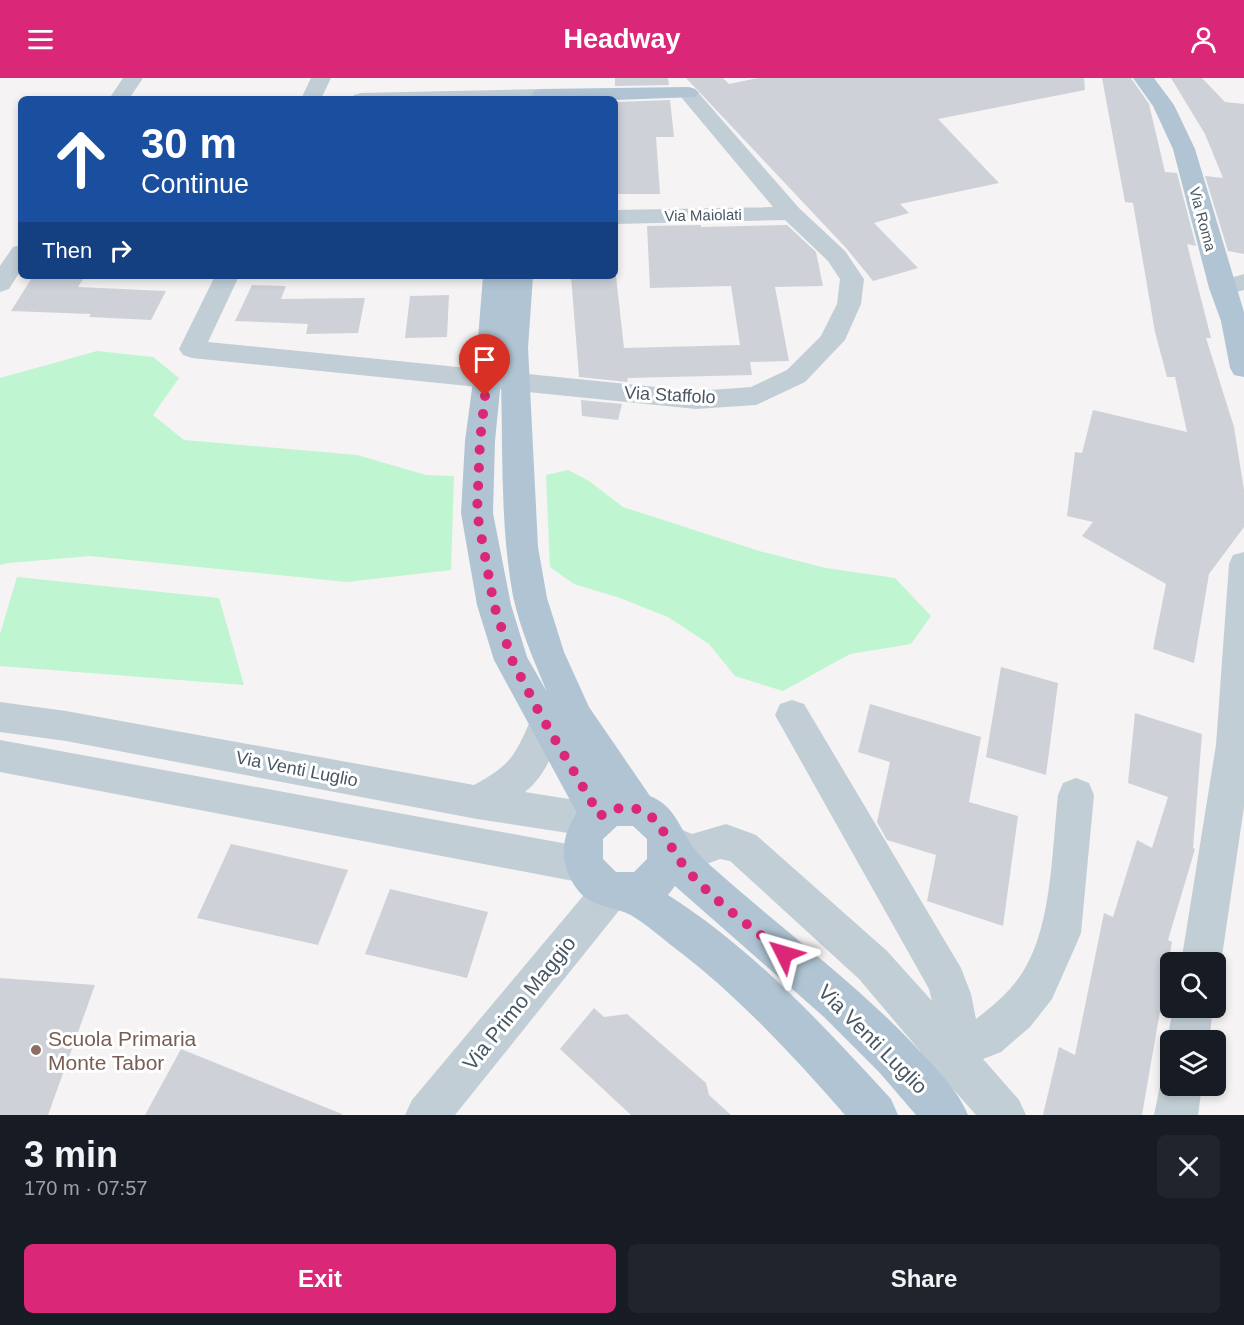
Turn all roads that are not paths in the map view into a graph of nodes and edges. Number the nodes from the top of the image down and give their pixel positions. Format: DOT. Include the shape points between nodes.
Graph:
graph roads {
  1 [pos="133,78"];
  2 [pos="321,78"];
  3 [pos="1143,78"];
  4 [pos="681,86"];
  5 [pos="528,93"];
  6 [pos="121,96"];
  7 [pos="312,96"];
  8 [pos="444,96"];
  9 [pos="791,213"];
  10 [pos="618,217"];
  11 [pos="18,257"];
  12 [pos="226,279"];
  13 [pos="496,279"];
  14 [pos="519,279"];
  15 [pos="0,284"];
  16 [pos="1233,285"];
  17 [pos="1239,322"];
  18 [pos="503,350"];
  19 [pos="1244,368"];
  20 [pos="1244,564"];
  21 [pos="792,715"];
  22 [pos="0,717"];
  23 [pos="554,719"];
  24 [pos="0,756"];
  25 [pos="1076,795"];
  26 [pos="477,802"];
  27 [pos="637,809"];
  28 [pos="597,818"];
  29 [pos="668,842"];
  30 [pos="608,882"];
  31 [pos="1203,952"];
  32 [pos="948,1051"];
  33 [pos="919,1082"];
  34 [pos="1179,1096"];
  35 [pos="427,1115"];
  36 [pos="875,1115"];
  37 [pos="945,1115"];
  38 [pos="1004,1115"];
  39 [pos="1176,1115"];
  1 -- 6 [label="street"];
  2 -- 7 [label="street"];
  3 -- 16 [label="main road, Via Roma" via="1163,105 1184,149"];
  4 -- 5 [label="main road"];
  4 -- 9 [label="street, Via Staffolo"];
  5 -- 8 [label="street"];
  9 -- 10 [label="street, Via Maiolati"];
  9 -- 12 [label="street, Via Staffolo" via="837,256 852,279 849,304 832,340 796,376 756,396 696,400 192,349"];
  11 -- 15 [label="street"];
  13 -- 18 [label="main road"];
  14 -- 18 [label="main road"];
  16 -- 17 [label="main road, Via Roma"];
  17 -- 19 [label="main road, Via Roma"];
  18 -- 23 [label="main road" via="524,558 530,598 544,641"];
  18 -- 23 [label="main road" via="480,441 477,513 494,605 512,660"];
  20 -- 31 [label="street" via="1229,787"];
  21 -- 32 [label="street" via="947,982 958,1019"];
  22 -- 26 [label="street, Via Venti Luglio"];
  23 -- 26 [label="street" via="525,769 511,783"];
  23 -- 27 [label="main road"];
  23 -- 28 [label="main road"];
  24 -- 30 [label="street"];
  25 -- 32 [label="street" via="1061,933 1038,985 1016,1013 986,1037"];
  26 -- 28 [label="street, Via Venti Luglio"];
  27 -- 28 [label="main road" via="617,808"];
  27 -- 29 [label="main road" via="654,819"];
  28 -- 30 [label="main road" via="587,829 581,852"];
  29 -- 30 [label="main road" via="669,856 656,880 643,888"];
  29 -- 32 [label="street" via="691,852 727,841 743,848 873,964"];
  29 -- 33 [label="main road, Via Venti Luglio" via="680,862 711,893 802,969"];
  30 -- 35 [label="street, Via Primo Maggio"];
  30 -- 36 [label="main road" via="669,916 766,1000"];
  32 -- 33 [label="street"];
  32 -- 38 [label="street"];
  33 -- 37 [label="main road, Via Venti Luglio"];
  34 -- 39 [label="street"];
}
